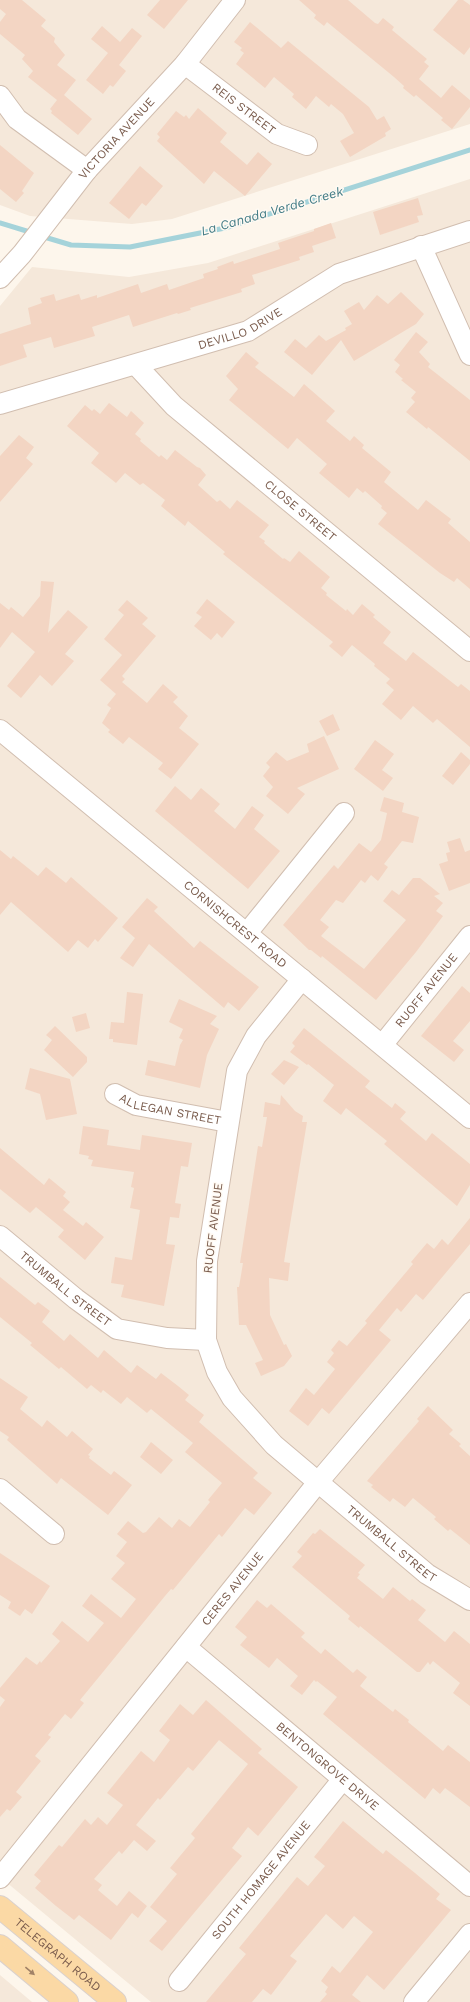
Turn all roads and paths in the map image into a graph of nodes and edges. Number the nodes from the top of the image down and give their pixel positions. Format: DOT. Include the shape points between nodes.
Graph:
graph roads {
  1 [pos="235,0"];
  2 [pos="185,64"];
  3 [pos="0,96"];
  4 [pos="307,145"];
  5 [pos="87,170"];
  6 [pos="470,231"];
  7 [pos="421,246"];
  8 [pos="0,278"];
  9 [pos="470,355"];
  10 [pos="136,365"];
  11 [pos="0,404"];
  12 [pos="470,651"];
  13 [pos="0,730"];
  14 [pos="344,813"];
  15 [pos="246,933"];
  16 [pos="470,936"];
  17 [pos="302,979"];
  18 [pos="383,1044"];
  19 [pos="115,1094"];
  20 [pos="470,1118"];
  21 [pos="228,1122"];
  22 [pos="0,1236"];
  23 [pos="470,1303"];
  24 [pos="206,1340"];
  25 [pos="319,1481"];
  26 [pos="0,1489"];
  27 [pos="54,1534"];
  28 [pos="470,1600"];
  29 [pos="186,1647"];
  30 [pos="344,1779"];
  31 [pos="0,1878"];
  32 [pos="470,1886"];
  33 [pos="0,1907"];
  34 [pos="470,1934"];
  35 [pos="0,1946"];
  36 [pos="180,1981"];
  37 [pos="67,2002"];
  38 [pos="115,2002"];
  39 [pos="414,2002"];
  1 -- 2 [label="street, VICTORIA AVENUE"];
  2 -- 4 [label="street, REIS STREET" via="277,134"];
  2 -- 5 [label="street, VICTORIA AVENUE"];
  3 -- 5 [label="street" via="17,119"];
  5 -- 8 [label="street, VICTORIA AVENUE" via="48,222"];
  6 -- 7 [label="street, DEVILLO DRIVE"];
  7 -- 9 [label="street"];
  7 -- 10 [label="street, DEVILLO DRIVE" via="339,274 248,331"];
  10 -- 11 [label="street, DEVILLO DRIVE"];
  10 -- 12 [label="street, CLOSE STREET" via="174,406"];
  13 -- 15 [label="street, CORNISHCREST ROAD"];
  14 -- 15 [label="street"];
  15 -- 17 [label="street, CORNISHCREST ROAD"];
  16 -- 18 [label="street, RUOFF AVENUE"];
  17 -- 18 [label="street, CORNISHCREST ROAD"];
  17 -- 21 [label="street, RUOFF AVENUE" via="256,1036 237,1071"];
  18 -- 20 [label="street, CORNISHCREST ROAD"];
  19 -- 21 [label="street, ALLEGAN STREET" via="136,1105"];
  21 -- 24 [label="street, RUOFF AVENUE" via="207,1261"];
  22 -- 24 [label="street, TRUMBALL STREET" via="76,1300 117,1329 166,1338"];
  23 -- 25 [label="street, CERES AVENUE"];
  24 -- 25 [label="street, RUOFF AVENUE" via="217,1372 232,1398 274,1445"];
  25 -- 28 [label="street, TRUMBALL STREET" via="427,1574"];
  25 -- 29 [label="street, CERES AVENUE"];
  26 -- 27 [label="street"];
  29 -- 30 [label="street, BENTONGROVE DRIVE"];
  29 -- 31 [label="street, CERES AVENUE"];
  30 -- 32 [label="street, BENTONGROVE DRIVE"];
  30 -- 36 [label="street, SOUTH HOMAGE AVENUE"];
  33 -- 38 [label="main road, TELEGRAPH ROAD"];
  34 -- 39 [label="street"];
  35 -- 37 [label="main road, one-way"];
}
